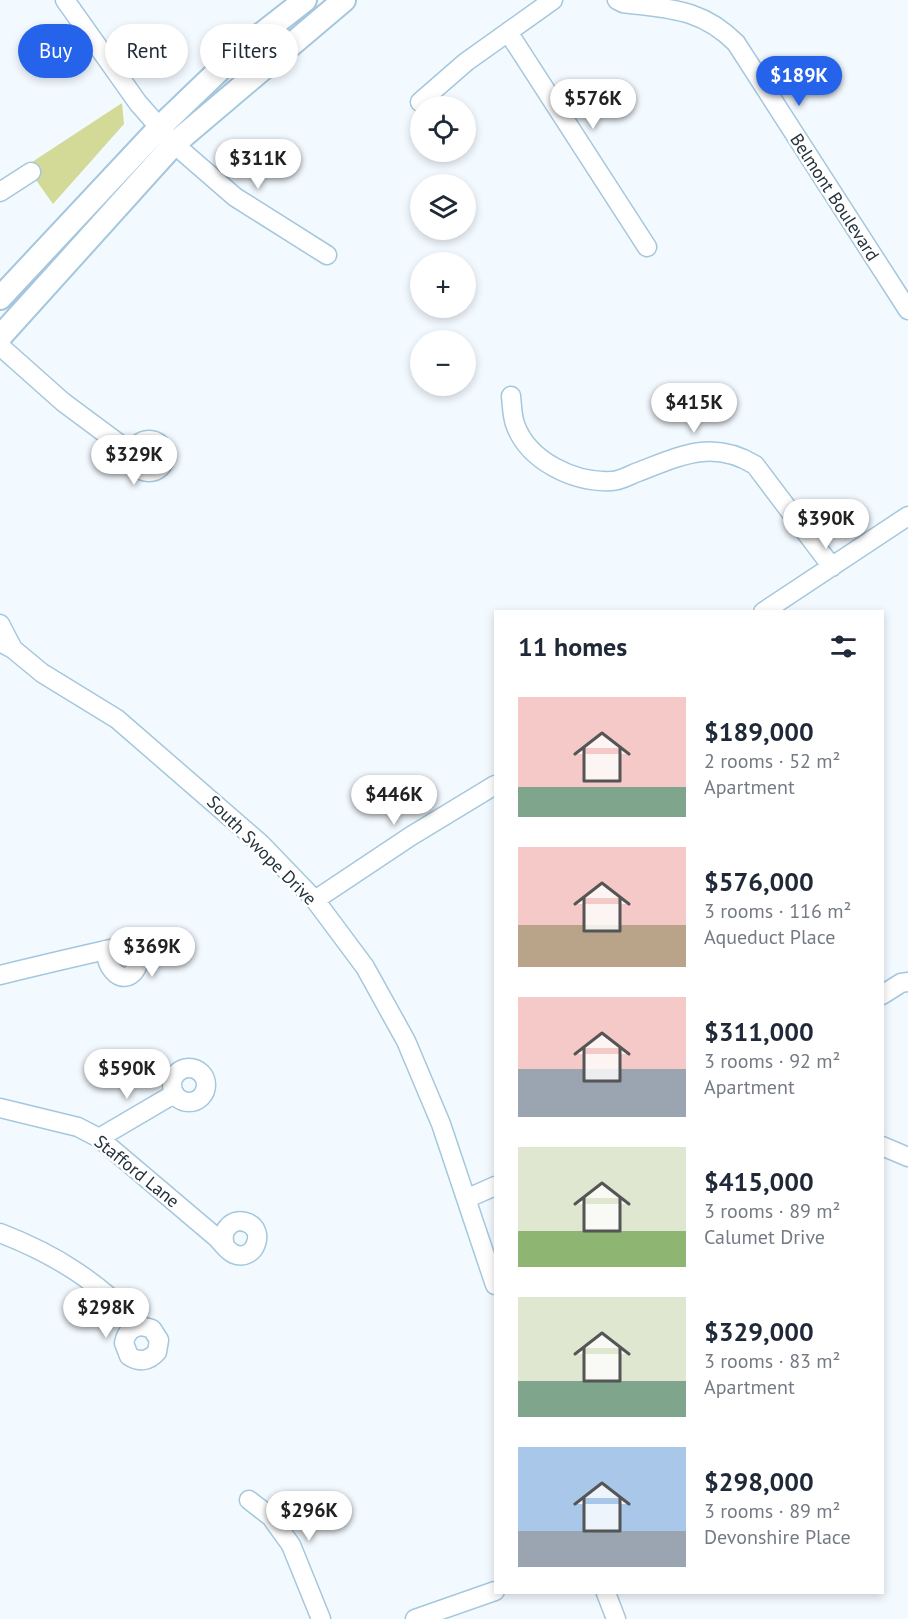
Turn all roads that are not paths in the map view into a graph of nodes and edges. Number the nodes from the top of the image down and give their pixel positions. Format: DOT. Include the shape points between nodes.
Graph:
graph roads {
  1 [pos="65,0"];
  2 [pos="305,0"];
  3 [pos="344,0"];
  4 [pos="553,0"];
  5 [pos="617,0"];
  6 [pos="508,32"];
  7 [pos="427,96"];
  8 [pos="167,135"];
  9 [pos="31,172"];
  10 [pos="0,192"];
  11 [pos="647,248"];
  12 [pos="327,255"];
  13 [pos="0,298"];
  14 [pos="908,310"];
  15 [pos="0,337"];
  16 [pos="0,346"];
  17 [pos="511,396"];
  18 [pos="133,454"];
  19 [pos="908,516"];
  20 [pos="832,567"];
  21 [pos="766,610"];
  22 [pos="0,624"];
  23 [pos="7,646"];
  24 [pos="494,786"];
  25 [pos="315,900"];
  26 [pos="105,950"];
  27 [pos="0,975"];
  28 [pos="908,982"];
  29 [pos="884,994"];
  30 [pos="174,1094"];
  31 [pos="0,1108"];
  32 [pos="99,1138"];
  33 [pos="884,1147"];
  34 [pos="908,1157"];
  35 [pos="494,1186"];
  36 [pos="466,1199"];
  37 [pos="0,1233"];
  38 [pos="226,1248"];
  39 [pos="494,1282"];
  40 [pos="142,1326"];
  41 [pos="249,1500"];
  42 [pos="494,1592"];
  43 [pos="606,1594"];
  44 [pos="321,1619"];
  45 [pos="415,1619"];
  46 [pos="616,1619"];
  1 -- 8 [label="street" via="138,103"];
  2 -- 8 [label="main road" via="236,54"];
  3 -- 8 [label="main road"];
  4 -- 6 [label="street"];
  5 -- 14 [label="street, Belmont Boulevard" via="700,16 736,43"];
  6 -- 7 [label="street" via="465,62"];
  6 -- 11 [label="street"];
  8 -- 12 [label="street" via="235,196"];
  8 -- 13 [label="main road"];
  8 -- 15 [label="main road"];
  9 -- 10 [label="street"];
  16 -- 18 [label="street" via="63,402"];
  17 -- 20 [label="street" via="515,423 528,448 553,467 580,478 613,482 704,451 744,458 755,465"];
  19 -- 20 [label="street"];
  20 -- 21 [label="street"];
  22 -- 23 [label="street, South Swope Drive"];
  23 -- 25 [label="street, South Swope Drive" via="42,673 117,719 261,844"];
  24 -- 25 [label="street"];
  25 -- 36 [label="street, South Swope Drive" via="365,967 406,1041 441,1124"];
  26 -- 27 [label="street"];
  28 -- 29 [label="street" via="901,982"];
  30 -- 32 [label="street"];
  31 -- 32 [label="street, Stafford Lane" via="78,1127"];
  32 -- 38 [label="street, Stafford Lane"];
  33 -- 34 [label="street"];
  35 -- 36 [label="street"];
  36 -- 39 [label="street, South Swope Drive"];
  37 -- 40 [label="street" via="66,1263"];
  41 -- 44 [label="street" via="270,1518 291,1545"];
  42 -- 45 [label="street"];
  43 -- 46 [label="street"];
}
